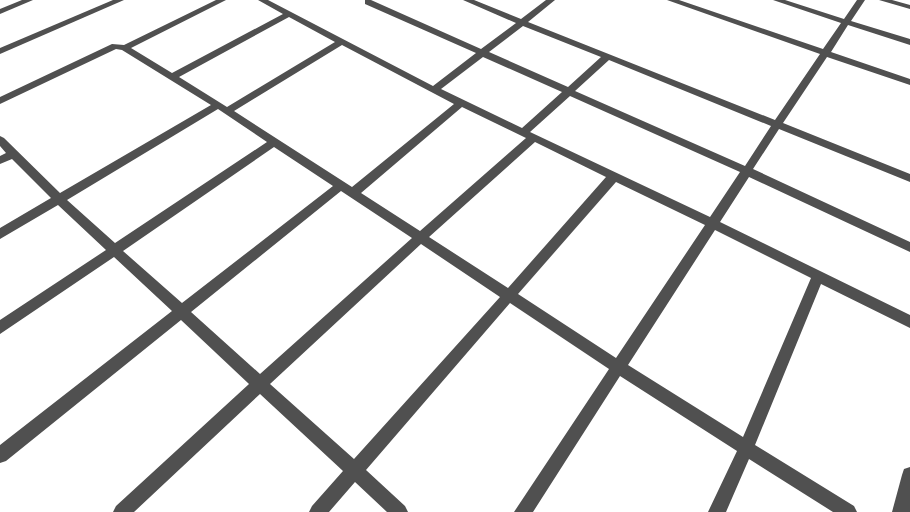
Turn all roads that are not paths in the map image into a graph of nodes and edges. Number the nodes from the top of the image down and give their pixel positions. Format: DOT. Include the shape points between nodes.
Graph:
graph roads {
  1 [pos="29,0"];
  2 [pos="120,0"];
  3 [pos="222,0"];
  4 [pos="262,0"];
  5 [pos="467,0"];
  6 [pos="551,0"];
  7 [pos="671,0"];
  8 [pos="777,0"];
  9 [pos="861,0"];
  10 [pos="883,0"];
  11 [pos="368,2"];
  12 [pos="910,8"];
  13 [pos="0,12"];
  14 [pos="289,14"];
  15 [pos="846,22"];
  16 [pos="522,23"];
  17 [pos="341,42"];
  18 [pos="910,42"];
  19 [pos="125,48"];
  20 [pos="0,51"];
  21 [pos="482,53"];
  22 [pos="825,53"];
  23 [pos="607,57"];
  24 [pos="172,76"];
  25 [pos="910,82"];
  26 [pos="434,90"];
  27 [pos="569,92"];
  28 [pos="0,101"];
  29 [pos="461,103"];
  30 [pos="223,108"];
  31 [pos="777,125"];
  32 [pos="528,136"];
  33 [pos="0,140"];
  34 [pos="274,142"];
  35 [pos="13,154"];
  36 [pos="0,160"];
  37 [pos="747,171"];
  38 [pos="614,176"];
  39 [pos="910,178"];
  40 [pos="341,185"];
  41 [pos="353,193"];
  42 [pos="59,199"];
  43 [pos="712,223"];
  44 [pos="0,234"];
  45 [pos="420,237"];
  46 [pos="910,247"];
  47 [pos="116,251"];
  48 [pos="818,276"];
  49 [pos="509,295"];
  50 [pos="182,312"];
  51 [pos="910,322"];
  52 [pos="0,328"];
  53 [pos="618,367"];
  54 [pos="259,383"];
  55 [pos="746,448"];
  56 [pos="0,455"];
  57 [pos="354,470"];
  58 [pos="910,475"];
  59 [pos="122,512"];
  60 [pos="318,512"];
  61 [pos="399,512"];
  62 [pos="524,512"];
  63 [pos="717,512"];
  64 [pos="848,512"];
  65 [pos="900,512"];
  1 -- 13 [label="street"];
  2 -- 20 [label="street"];
  3 -- 19 [label="street"];
  4 -- 14 [label="street"];
  5 -- 16 [label="street"];
  6 -- 16 [label="street"];
  7 -- 22 [label="street"];
  8 -- 15 [label="street"];
  9 -- 15 [label="street"];
  10 -- 12 [label="street"];
  11 -- 21 [label="street"];
  14 -- 17 [label="street"];
  14 -- 24 [label="street"];
  15 -- 18 [label="street"];
  15 -- 22 [label="street"];
  16 -- 21 [label="street"];
  16 -- 23 [label="street"];
  17 -- 26 [label="street"];
  17 -- 30 [label="street"];
  19 -- 24 [label="street"];
  19 -- 28 [label="street" via="114,46"];
  21 -- 26 [label="street"];
  21 -- 27 [label="street"];
  22 -- 25 [label="street"];
  22 -- 31 [label="street"];
  23 -- 27 [label="street"];
  23 -- 31 [label="street"];
  24 -- 30 [label="street"];
  26 -- 29 [label="street"];
  27 -- 32 [label="street"];
  27 -- 37 [label="street"];
  29 -- 32 [label="street"];
  29 -- 41 [label="street"];
  30 -- 34 [label="street"];
  30 -- 42 [label="street"];
  31 -- 37 [label="street"];
  31 -- 39 [label="street"];
  32 -- 38 [label="street"];
  32 -- 45 [label="street"];
  33 -- 35 [label="street"];
  34 -- 40 [label="street"];
  34 -- 47 [label="street"];
  35 -- 36 [label="street"];
  35 -- 42 [label="street"];
  37 -- 43 [label="street"];
  37 -- 46 [label="street"];
  38 -- 43 [label="street"];
  38 -- 49 [label="street"];
  40 -- 41 [label="street"];
  40 -- 50 [label="street"];
  41 -- 45 [label="street"];
  42 -- 44 [label="street"];
  42 -- 47 [label="street"];
  43 -- 48 [label="street"];
  43 -- 53 [label="street"];
  45 -- 49 [label="street"];
  45 -- 54 [label="street"];
  47 -- 50 [label="street"];
  47 -- 52 [label="street"];
  48 -- 51 [label="street"];
  48 -- 55 [label="street"];
  49 -- 53 [label="street"];
  49 -- 57 [label="street"];
  50 -- 54 [label="street"];
  50 -- 56 [label="street"];
  53 -- 55 [label="street"];
  53 -- 62 [label="street"];
  54 -- 57 [label="street"];
  54 -- 59 [label="street"];
  55 -- 63 [label="street"];
  55 -- 64 [label="street"];
  57 -- 60 [label="street"];
  57 -- 61 [label="street"];
  58 -- 65 [label="street"];
}
